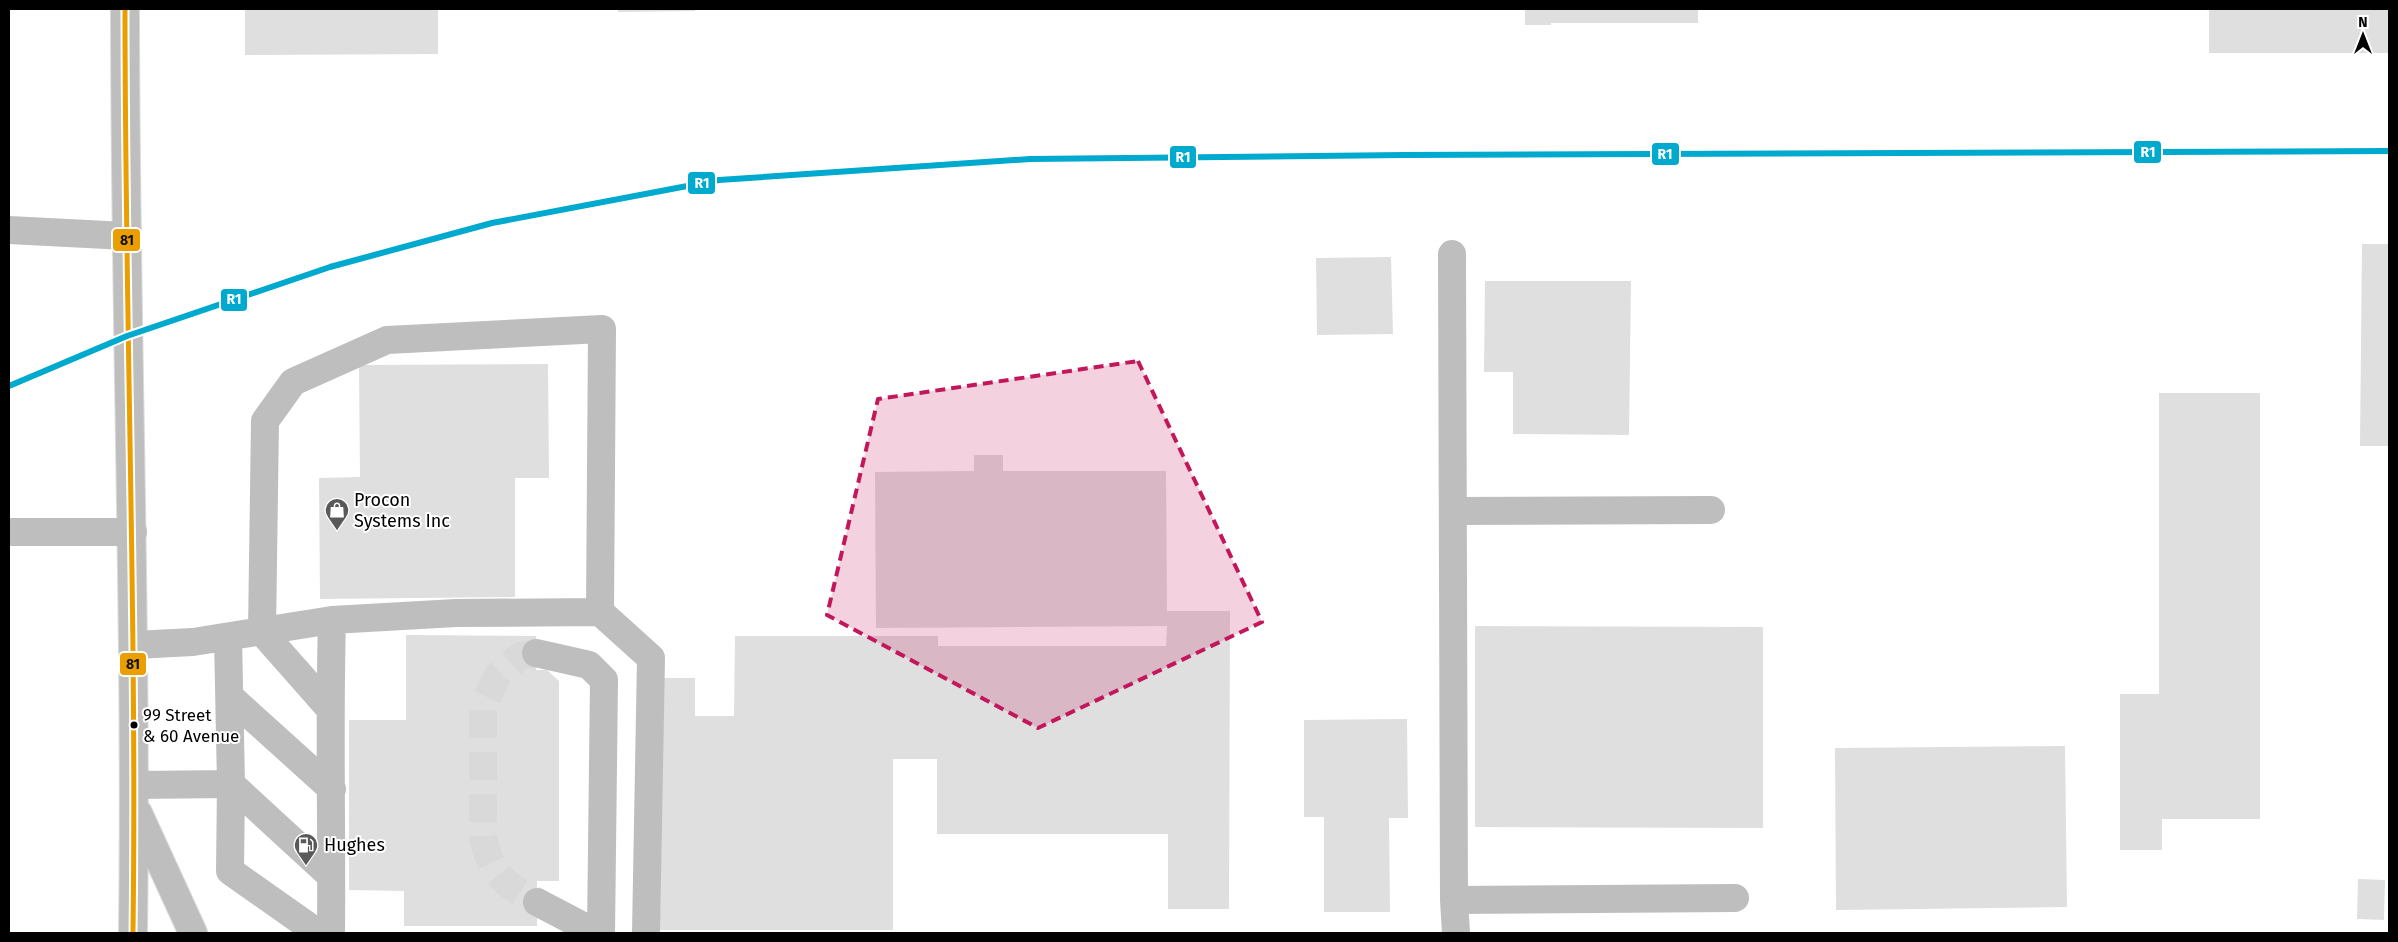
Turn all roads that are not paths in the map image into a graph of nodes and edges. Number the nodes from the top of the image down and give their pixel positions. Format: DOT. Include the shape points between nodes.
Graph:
graph roads {
  1 [pos="125,9"];
  2 [pos="9,230"];
  3 [pos="126,236"];
  4 [pos="1452,254"];
  5 [pos="1711,510"];
  6 [pos="1453,511"];
  7 [pos="9,532"];
  8 [pos="132,532"];
  9 [pos="600,612"];
  10 [pos="332,620"];
  11 [pos="262,632"];
  12 [pos="228,638"];
  13 [pos="134,644"];
  14 [pos="536,653"];
  15 [pos="230,697"];
  16 [pos="330,708"];
  17 [pos="231,784"];
  18 [pos="332,789"];
  19 [pos="134,795"];
  20 [pos="331,876"];
  21 [pos="1735,898"];
  22 [pos="1454,900"];
  23 [pos="537,902"];
  24 [pos="133,933"];
  25 [pos="192,933"];
  26 [pos="318,933"];
  27 [pos="330,933"];
  28 [pos="596,933"];
  29 [pos="601,933"];
  30 [pos="646,933"];
  31 [pos="1456,933"];
  1 -- 3 [label="main road"];
  2 -- 3 [label="main road"];
  3 -- 8 [label="main road"];
  4 -- 6 [label="main road"];
  5 -- 6 [label="main road"];
  6 -- 22 [label="main road"];
  7 -- 8 [label="main road"];
  8 -- 13 [label="main road"];
  9 -- 10 [label="main road" via="456,613"];
  9 -- 11 [label="main road" via="602,330 387,340 293,382 265,421"];
  9 -- 30 [label="main road" via="651,658"];
  10 -- 11 [label="main road"];
  10 -- 16 [label="main road"];
  11 -- 12 [label="main road"];
  11 -- 16 [label="main road"];
  12 -- 13 [label="main road"];
  12 -- 15 [label="main road"];
  13 -- 19 [label="main road"];
  14 -- 29 [label="main road" via="589,665 604,680"];
  15 -- 17 [label="main road"];
  15 -- 18 [label="main road"];
  16 -- 18 [label="main road"];
  17 -- 19 [label="main road"];
  17 -- 20 [label="main road"];
  17 -- 26 [label="main road" via="230,871"];
  18 -- 20 [label="main road"];
  19 -- 24 [label="main road"];
  19 -- 25 [label="main road"];
  20 -- 27 [label="main road"];
  21 -- 22 [label="main road"];
  22 -- 31 [label="main road"];
  23 -- 28 [label="main road"];
}
